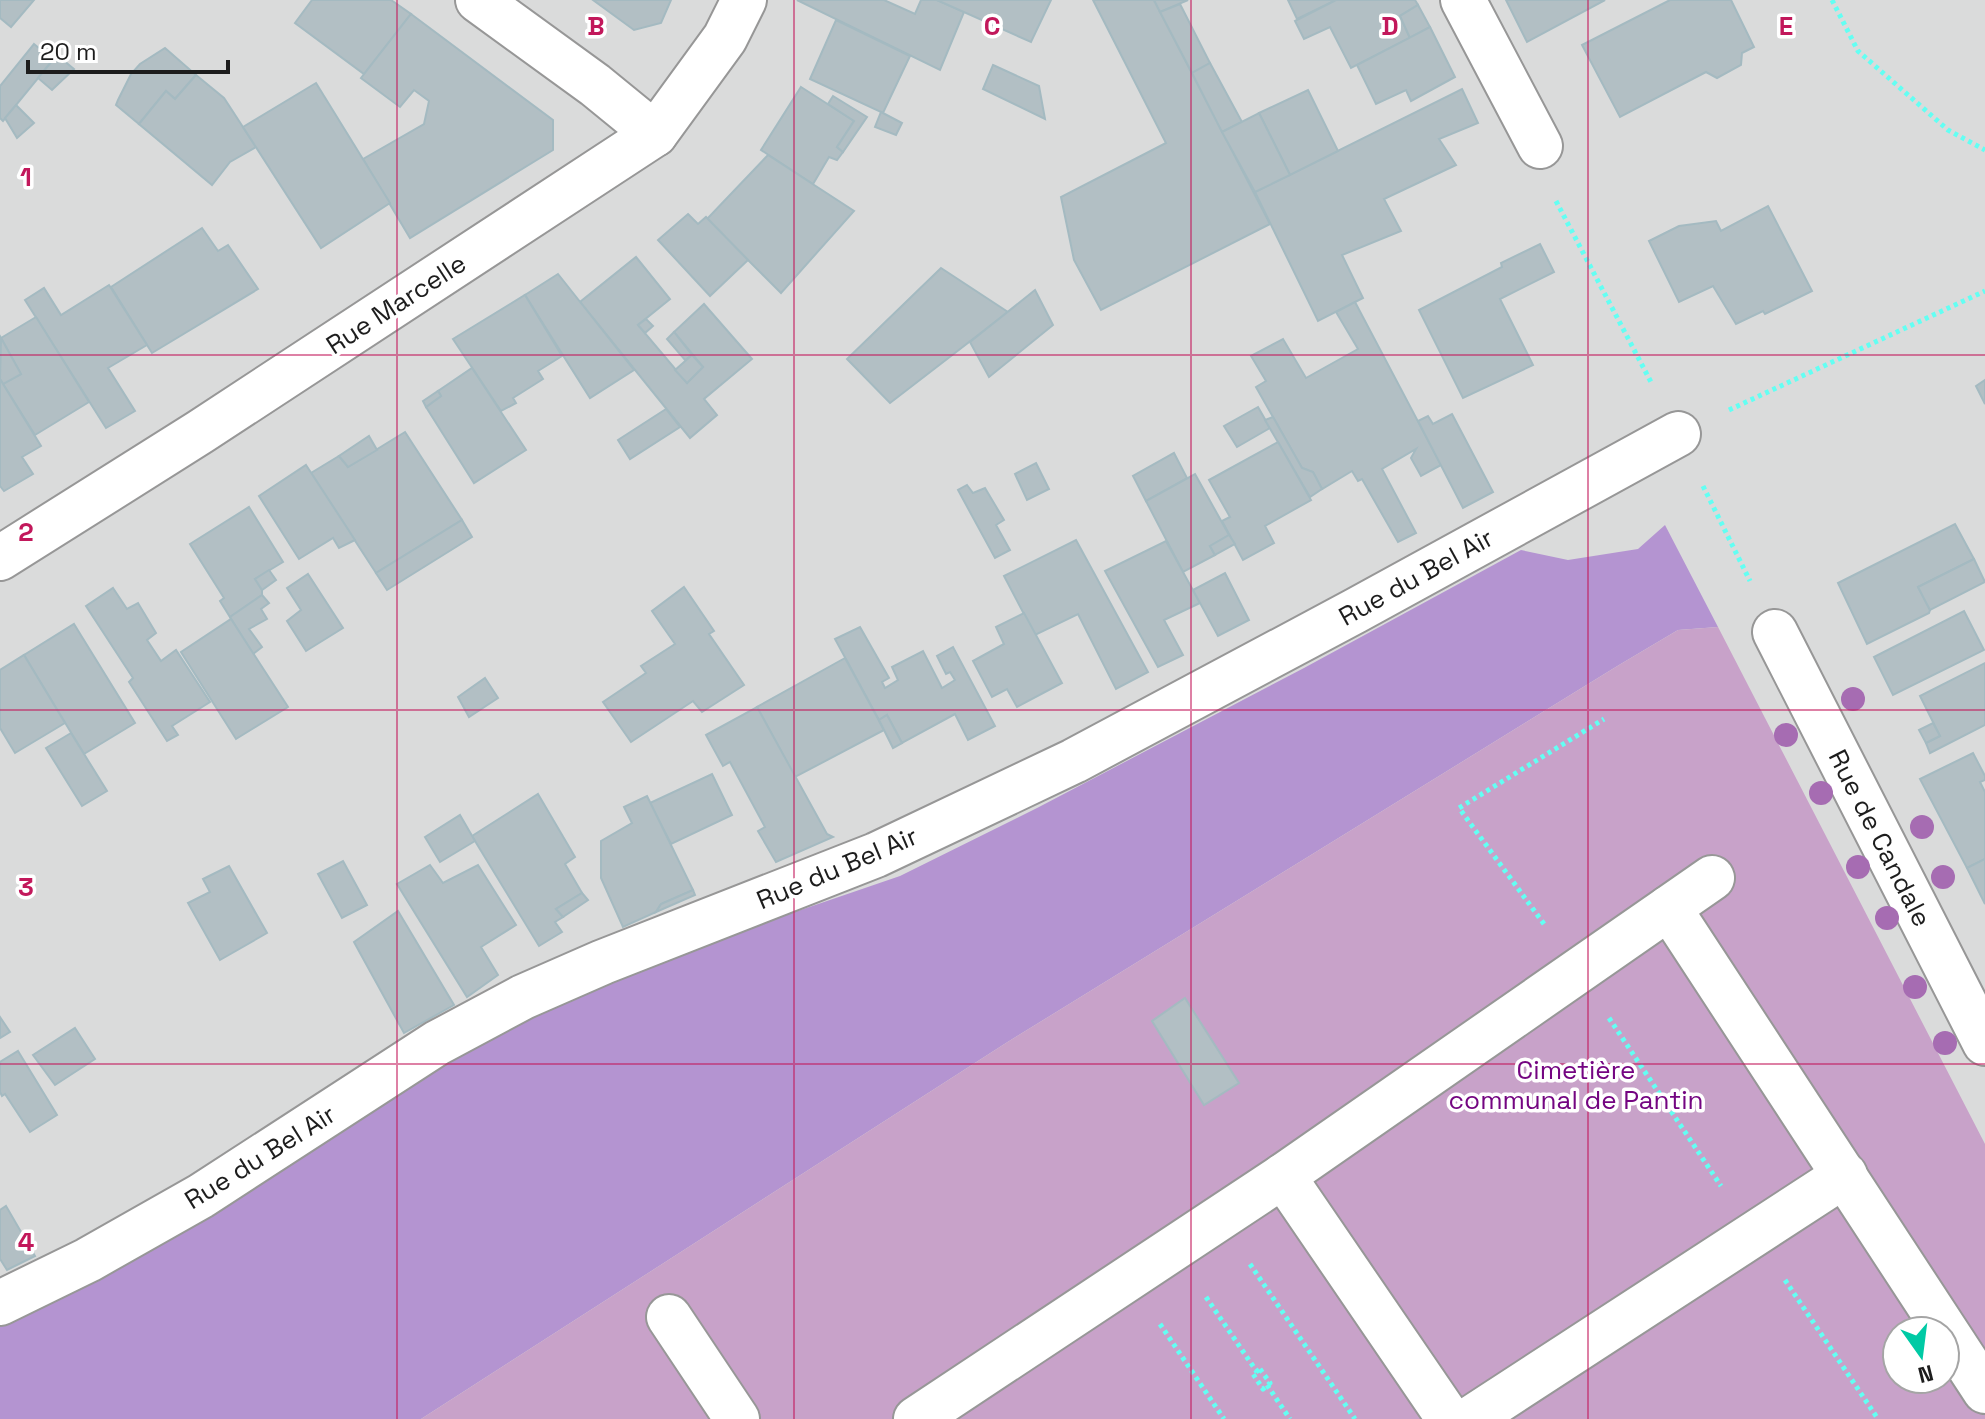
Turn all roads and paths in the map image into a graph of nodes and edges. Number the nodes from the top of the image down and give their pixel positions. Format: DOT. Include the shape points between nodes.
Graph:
graph roads {
  1 [pos="478,0"];
  2 [pos="744,0"];
  3 [pos="1463,0"];
  4 [pos="1832,0"];
  5 [pos="655,134"];
  6 [pos="1540,146"];
  7 [pos="1985,150"];
  8 [pos="1555,199"];
  9 [pos="1985,291"];
  10 [pos="1678,434"];
  11 [pos="0,558"];
  12 [pos="1775,632"];
  13 [pos="1604,719"];
  14 [pos="1712,878"];
  15 [pos="1669,908"];
  16 [pos="1578,971"];
  17 [pos="1985,1043"];
  18 [pos="1845,1175"];
  19 [pos="1283,1176"];
  20 [pos="1218,1218"];
  21 [pos="1754,1234"];
  22 [pos="1173,1249"];
  23 [pos="1129,1278"];
  24 [pos="0,1303"];
  25 [pos="669,1317"];
  26 [pos="1985,1391"];
  27 [pos="1447,1416"];
  28 [pos="737,1419"];
  29 [pos="916,1419"];
  30 [pos="1224,1419"];
  31 [pos="1290,1419"];
  32 [pos="1355,1419"];
  33 [pos="1878,1419"];
  1 -- 5 [label="street"];
  2 -- 5 [label="street, Rue Marcelle" via="725,38"];
  3 -- 6 [label="street"];
  4 -- 7 [label="path" via="1858,51 1948,130"];
  5 -- 11 [label="street, Rue Marcelle"];
  8 -- 10 [label="path"];
  9 -- 10 [label="path"];
  10 -- 12 [label="path"];
  10 -- 24 [label="street, Rue du Bel Air" via="1074,761 876,855 523,997 437,1043 201,1196"];
  12 -- 17 [label="street, Rue de Candale"];
  13 -- 16 [label="path" via="1459,808"];
  14 -- 15 [label="street"];
  15 -- 16 [label="street"];
  15 -- 18 [label="street"];
  16 -- 19 [label="street"];
  16 -- 21 [label="path"];
  18 -- 21 [label="street"];
  18 -- 26 [label="street"];
  19 -- 20 [label="street"];
  19 -- 27 [label="street"];
  20 -- 22 [label="street"];
  20 -- 32 [label="path"];
  21 -- 27 [label="street"];
  21 -- 33 [label="path"];
  22 -- 23 [label="street"];
  22 -- 31 [label="path" via="1257,1372 1253,1374 1263,1389 1267,1385"];
  23 -- 29 [label="street"];
  23 -- 30 [label="path"];
  25 -- 28 [label="street"];
}
